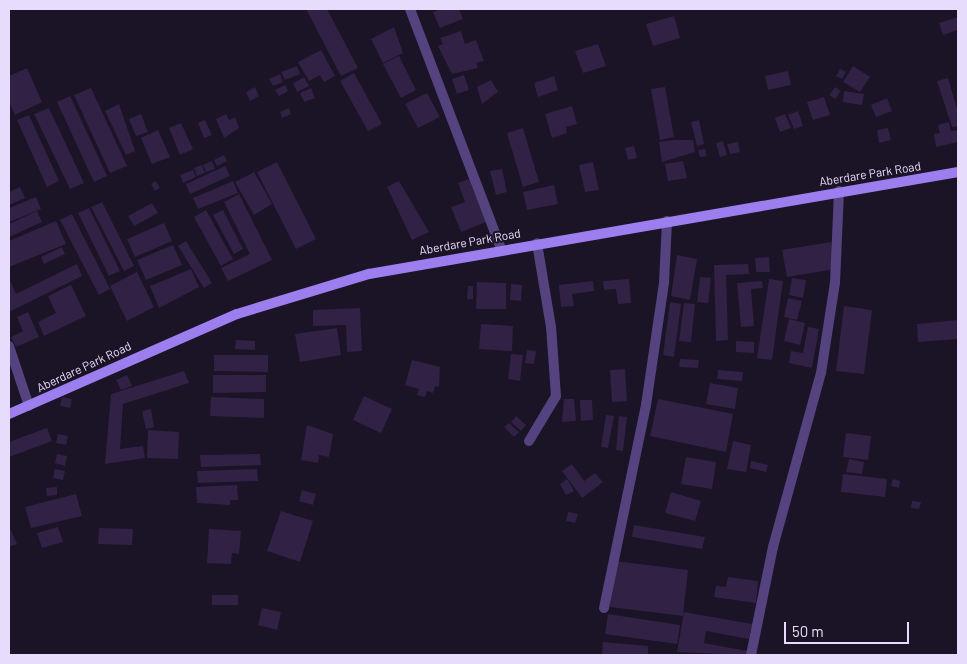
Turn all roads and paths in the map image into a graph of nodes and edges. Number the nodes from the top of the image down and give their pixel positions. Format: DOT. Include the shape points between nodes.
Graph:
graph roads {
  1 [pos="410,9"];
  2 [pos="958,172"];
  3 [pos="839,192"];
  4 [pos="667,221"];
  5 [pos="537,243"];
  6 [pos="501,249"];
  7 [pos="9,346"];
  8 [pos="29,406"];
  9 [pos="9,414"];
  10 [pos="529,441"];
  11 [pos="604,608"];
  12 [pos="751,655"];
  1 -- 6 [label="street"];
  2 -- 3 [label="street, Aberdare Park Road"];
  3 -- 4 [label="street, Aberdare Park Road"];
  3 -- 12 [label="street" via="835,284 821,372 773,548"];
  4 -- 5 [label="street, Aberdare Park Road"];
  4 -- 11 [label="street" via="664,283 646,405"];
  5 -- 6 [label="street, Aberdare Park Road"];
  5 -- 10 [label="street" via="551,327 556,396"];
  6 -- 8 [label="street, Aberdare Park Road" via="369,274 294,294 229,317"];
  7 -- 8 [label="street"];
  8 -- 9 [label="street, Aberdare Park Road"];
}
